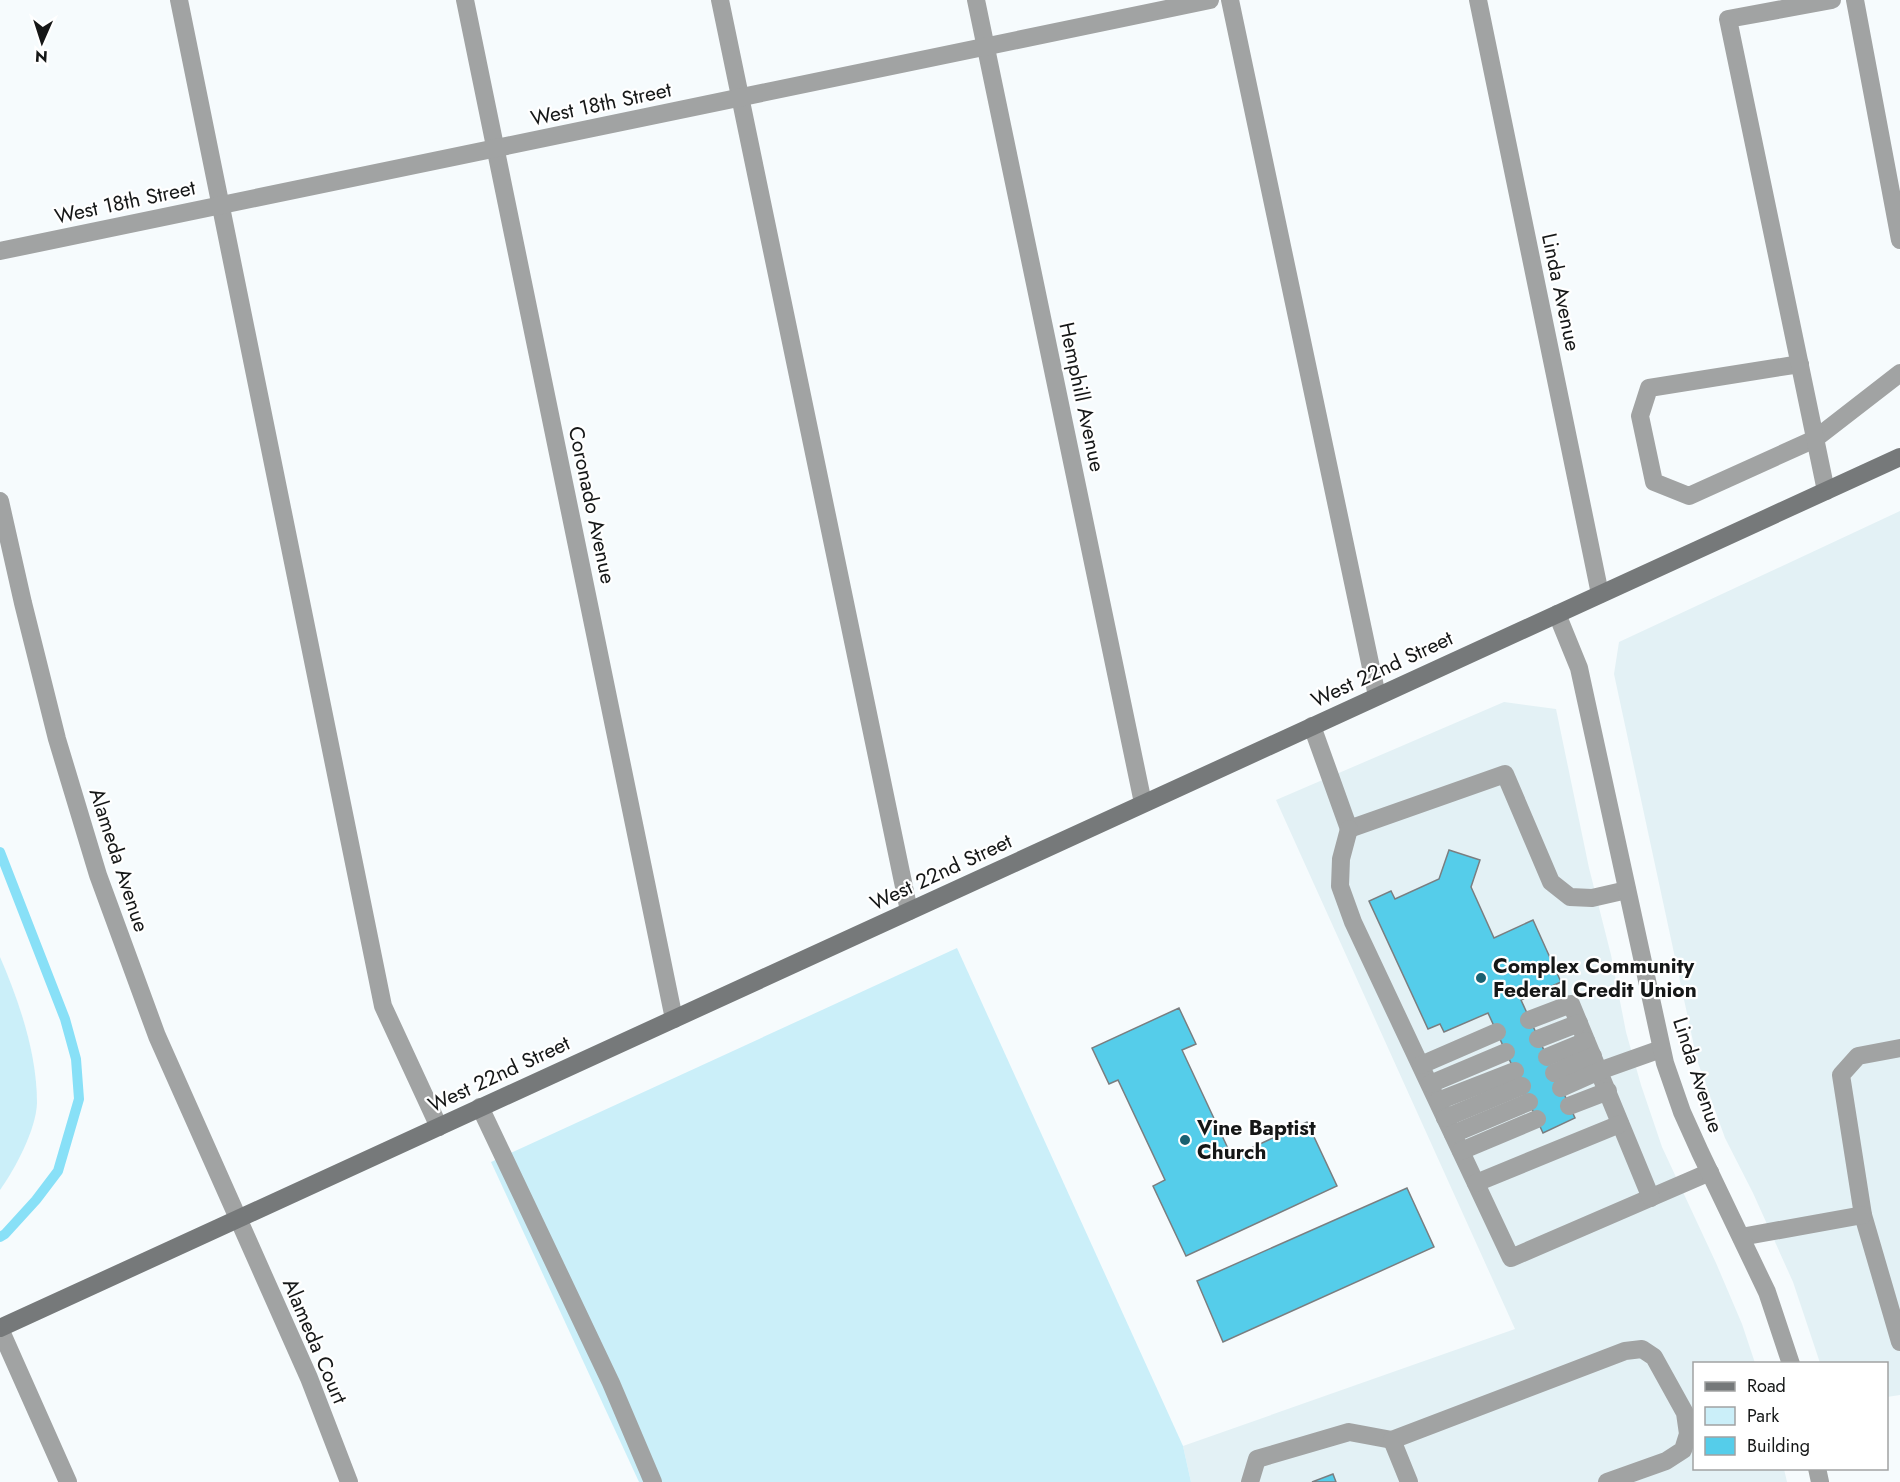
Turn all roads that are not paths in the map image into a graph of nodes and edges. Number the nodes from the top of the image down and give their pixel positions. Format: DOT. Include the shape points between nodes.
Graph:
graph roads {
  1 [pos="179,0"];
  2 [pos="465,0"];
  3 [pos="720,0"];
  4 [pos="976,0"];
  5 [pos="1210,0"];
  6 [pos="1230,0"];
  7 [pos="1478,0"];
  8 [pos="1832,0"];
  9 [pos="1855,0"];
  10 [pos="985,47"];
  11 [pos="740,98"];
  12 [pos="495,148"];
  13 [pos="221,205"];
  14 [pos="1900,240"];
  15 [pos="0,251"];
  16 [pos="1800,364"];
  17 [pos="1900,373"];
  18 [pos="1815,439"];
  19 [pos="1900,457"];
  20 [pos="1826,490"];
  21 [pos="0,501"];
  22 [pos="1600,594"];
  23 [pos="1557,614"];
  24 [pos="1377,696"];
  25 [pos="1312,726"];
  26 [pos="1143,803"];
  27 [pos="1349,829"];
  28 [pos="1627,890"];
  29 [pos="909,911"];
  30 [pos="674,1018"];
  31 [pos="1529,1020"];
  32 [pos="1579,1023"];
  33 [pos="1497,1032"];
  34 [pos="1538,1039"];
  35 [pos="1900,1048"];
  36 [pos="1661,1049"];
  37 [pos="1506,1052"];
  38 [pos="1593,1056"];
  39 [pos="1421,1065"];
  40 [pos="1430,1084"];
  41 [pos="1608,1091"];
  42 [pos="1438,1101"];
  43 [pos="1569,1106"];
  44 [pos="480,1107"];
  45 [pos="1537,1119"];
  46 [pos="1620,1124"];
  47 [pos="1449,1126"];
  48 [pos="439,1127"];
  49 [pos="1461,1151"];
  50 [pos="1710,1172"];
  51 [pos="1476,1183"];
  52 [pos="1651,1198"];
  53 [pos="1863,1215"];
  54 [pos="237,1219"];
  55 [pos="1741,1237"];
  56 [pos="0,1329"];
  57 [pos="1900,1342"];
  58 [pos="1790,1362"];
  59 [pos="1690,1411"];
  60 [pos="1392,1440"];
  61 [pos="68,1482"];
  62 [pos="349,1482"];
  63 [pos="653,1482"];
  64 [pos="1250,1482"];
  65 [pos="1409,1482"];
  66 [pos="1607,1482"];
  1 -- 13 [label="street"];
  2 -- 12 [label="street, Coronado Avenue"];
  3 -- 11 [label="street"];
  4 -- 10 [label="street, Hemphill Avenue"];
  5 -- 10 [label="street, West 18th Street"];
  6 -- 24 [label="street"];
  7 -- 22 [label="street, Linda Avenue"];
  8 -- 16 [label="street" via="1728,19"];
  9 -- 14 [label="street"];
  10 -- 11 [label="street, West 18th Street"];
  10 -- 26 [label="street, Hemphill Avenue"];
  11 -- 12 [label="street, West 18th Street"];
  11 -- 29 [label="street"];
  12 -- 13 [label="street, West 18th Street"];
  12 -- 30 [label="street, Coronado Avenue"];
  13 -- 15 [label="street, West 18th Street"];
  13 -- 48 [label="street" via="384,1006"];
  16 -- 18 [label="street"];
  16 -- 18 [label="street" via="1649,388 1640,416 1654,482 1689,496"];
  17 -- 18 [label="street"];
  18 -- 20 [label="street"];
  19 -- 20 [label="street, West 22nd Street"];
  20 -- 22 [label="street, West 22nd Street"];
  21 -- 54 [label="street, Alameda Avenue" via="57,739 98,875 157,1036"];
  22 -- 23 [label="street, West 22nd Street"];
  23 -- 24 [label="street, West 22nd Street"];
  23 -- 28 [label="street, Linda Avenue" via="1579,668"];
  24 -- 25 [label="street, West 22nd Street"];
  25 -- 26 [label="street, West 22nd Street"];
  25 -- 27 [label="street"];
  26 -- 29 [label="street, West 22nd Street"];
  27 -- 28 [label="street" via="1505,774 1551,882 1570,897 1592,898"];
  27 -- 39 [label="street" via="1341,859 1340,886"];
  28 -- 36 [label="street, Linda Avenue"];
  29 -- 30 [label="street, West 22nd Street"];
  30 -- 44 [label="street, West 22nd Street"];
  31 -- 32 [label="street" via="1571,1004"];
  32 -- 34 [label="street"];
  32 -- 38 [label="street"];
  33 -- 39 [label="street"];
  35 -- 53 [label="street" via="1858,1056 1841,1075"];
  36 -- 38 [label="street"];
  36 -- 50 [label="street, Linda Avenue" via="1682,1112"];
  37 -- 40 [label="street"];
  38 -- 38 [label="street" via="1554,1073"];
  38 -- 41 [label="street"];
  39 -- 40 [label="street"];
  40 -- 42 [label="street"];
  41 -- 43 [label="street"];
  41 -- 46 [label="street"];
  42 -- 47 [label="street"];
  42 -- 47 [label="street" via="1522,1086"];
  44 -- 48 [label="street, West 22nd Street"];
  44 -- 63 [label="street" via="611,1383"];
  45 -- 49 [label="street"];
  46 -- 51 [label="street"];
  46 -- 52 [label="street"];
  47 -- 49 [label="street"];
  48 -- 54 [label="street, West 22nd Street"];
  49 -- 51 [label="street"];
  50 -- 52 [label="street"];
  50 -- 55 [label="street, Linda Avenue"];
  51 -- 52 [label="street" via="1511,1258"];
  53 -- 55 [label="street"];
  53 -- 57 [label="street"];
  54 -- 56 [label="street, West 22nd Street"];
  54 -- 62 [label="street, Alameda Court" via="309,1378"];
  55 -- 58 [label="street, Linda Avenue" via="1767,1292"];
  56 -- 61 [label="street"];
  59 -- 60 [label="street" via="1654,1356 1641,1349 1625,1351"];
  59 -- 66 [label="street" via="1683,1450 1666,1461"];
  60 -- 64 [label="street" via="1349,1432 1257,1458"];
  60 -- 65 [label="street"];
}
